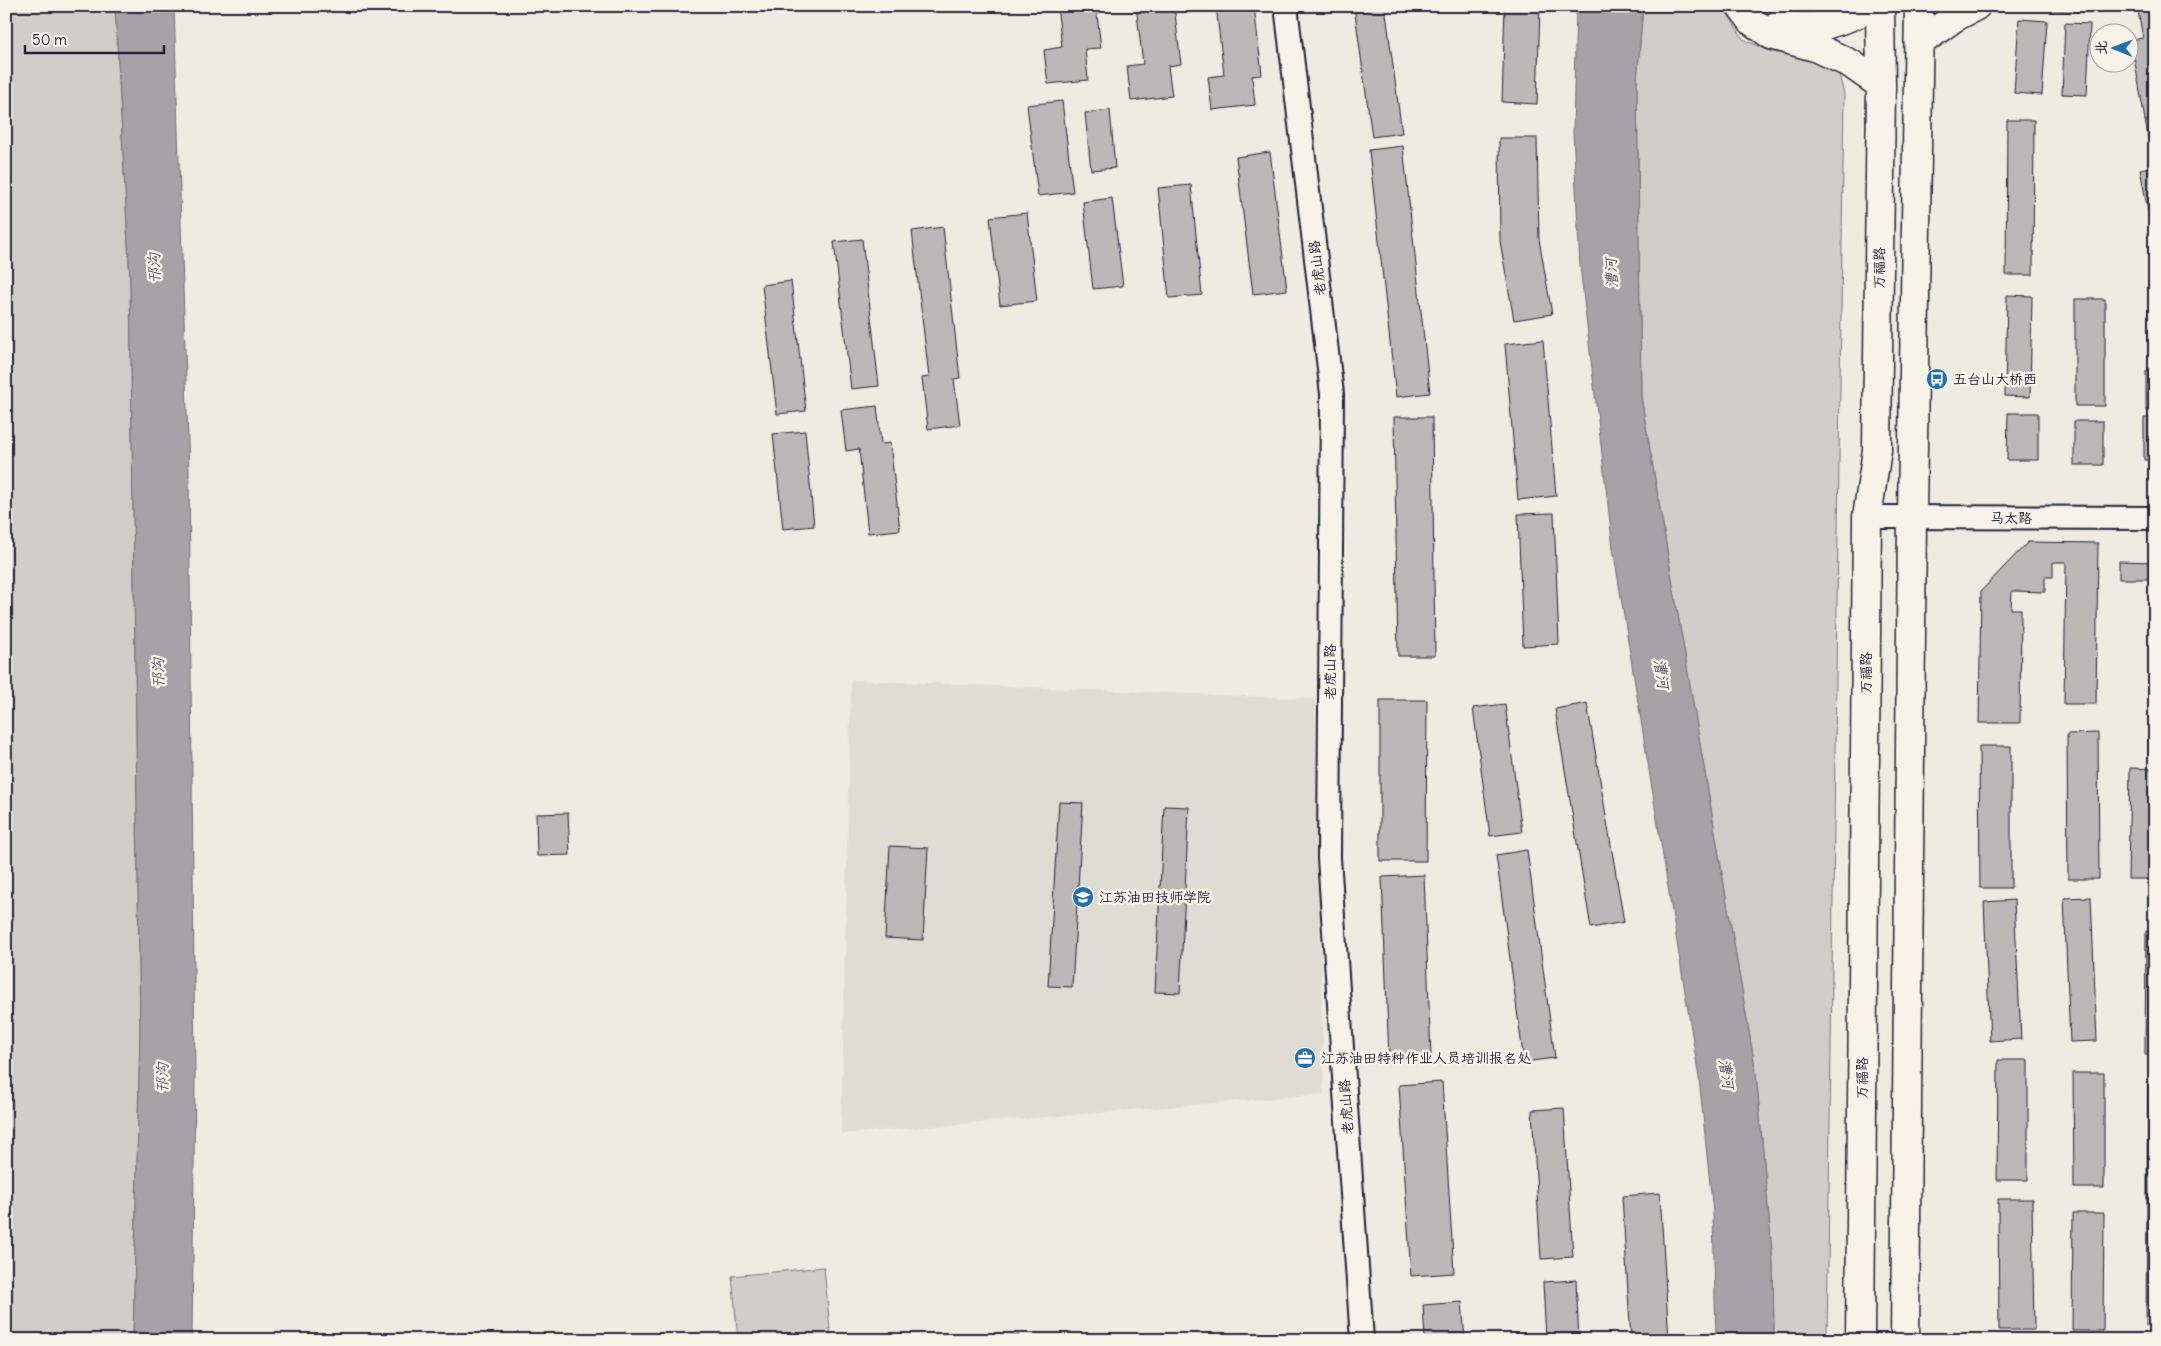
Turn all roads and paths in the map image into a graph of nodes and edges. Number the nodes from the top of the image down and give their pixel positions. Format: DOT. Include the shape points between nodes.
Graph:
graph roads {
  1 [pos="1286,6"];
  2 [pos="1741,6"];
  3 [pos="1755,6"];
  4 [pos="1861,6"];
  5 [pos="1880,6"];
  6 [pos="1919,6"];
  7 [pos="1976,6"];
  8 [pos="1919,43"];
  9 [pos="1881,85"];
  10 [pos="1867,517"];
  11 [pos="1912,517"];
  12 [pos="2155,518"];
  13 [pos="1362,1340"];
  14 [pos="1860,1340"];
  15 [pos="1905,1340"];
  1 -- 13 [label="street, 老虎山路" via="1332,394 1329,858"];
  2 -- 9 [label="main road" via="1753,22 1771,34 1814,47 1851,64"];
  3 -- 4 [label="main road" via="1758,12 1776,22 1797,28 1822,27 1857,14"];
  5 -- 9 [label="main road, 万福路"];
  6 -- 8 [label="main road"];
  7 -- 8 [label="main road"];
  8 -- 11 [label="main road"];
  9 -- 10 [label="main road, 万福路" via="1877,450"];
  10 -- 11 [label="street, 马太路"];
  10 -- 14 [label="main road, 万福路"];
  11 -- 12 [label="street, 马太路"];
  11 -- 15 [label="main road"];
}
